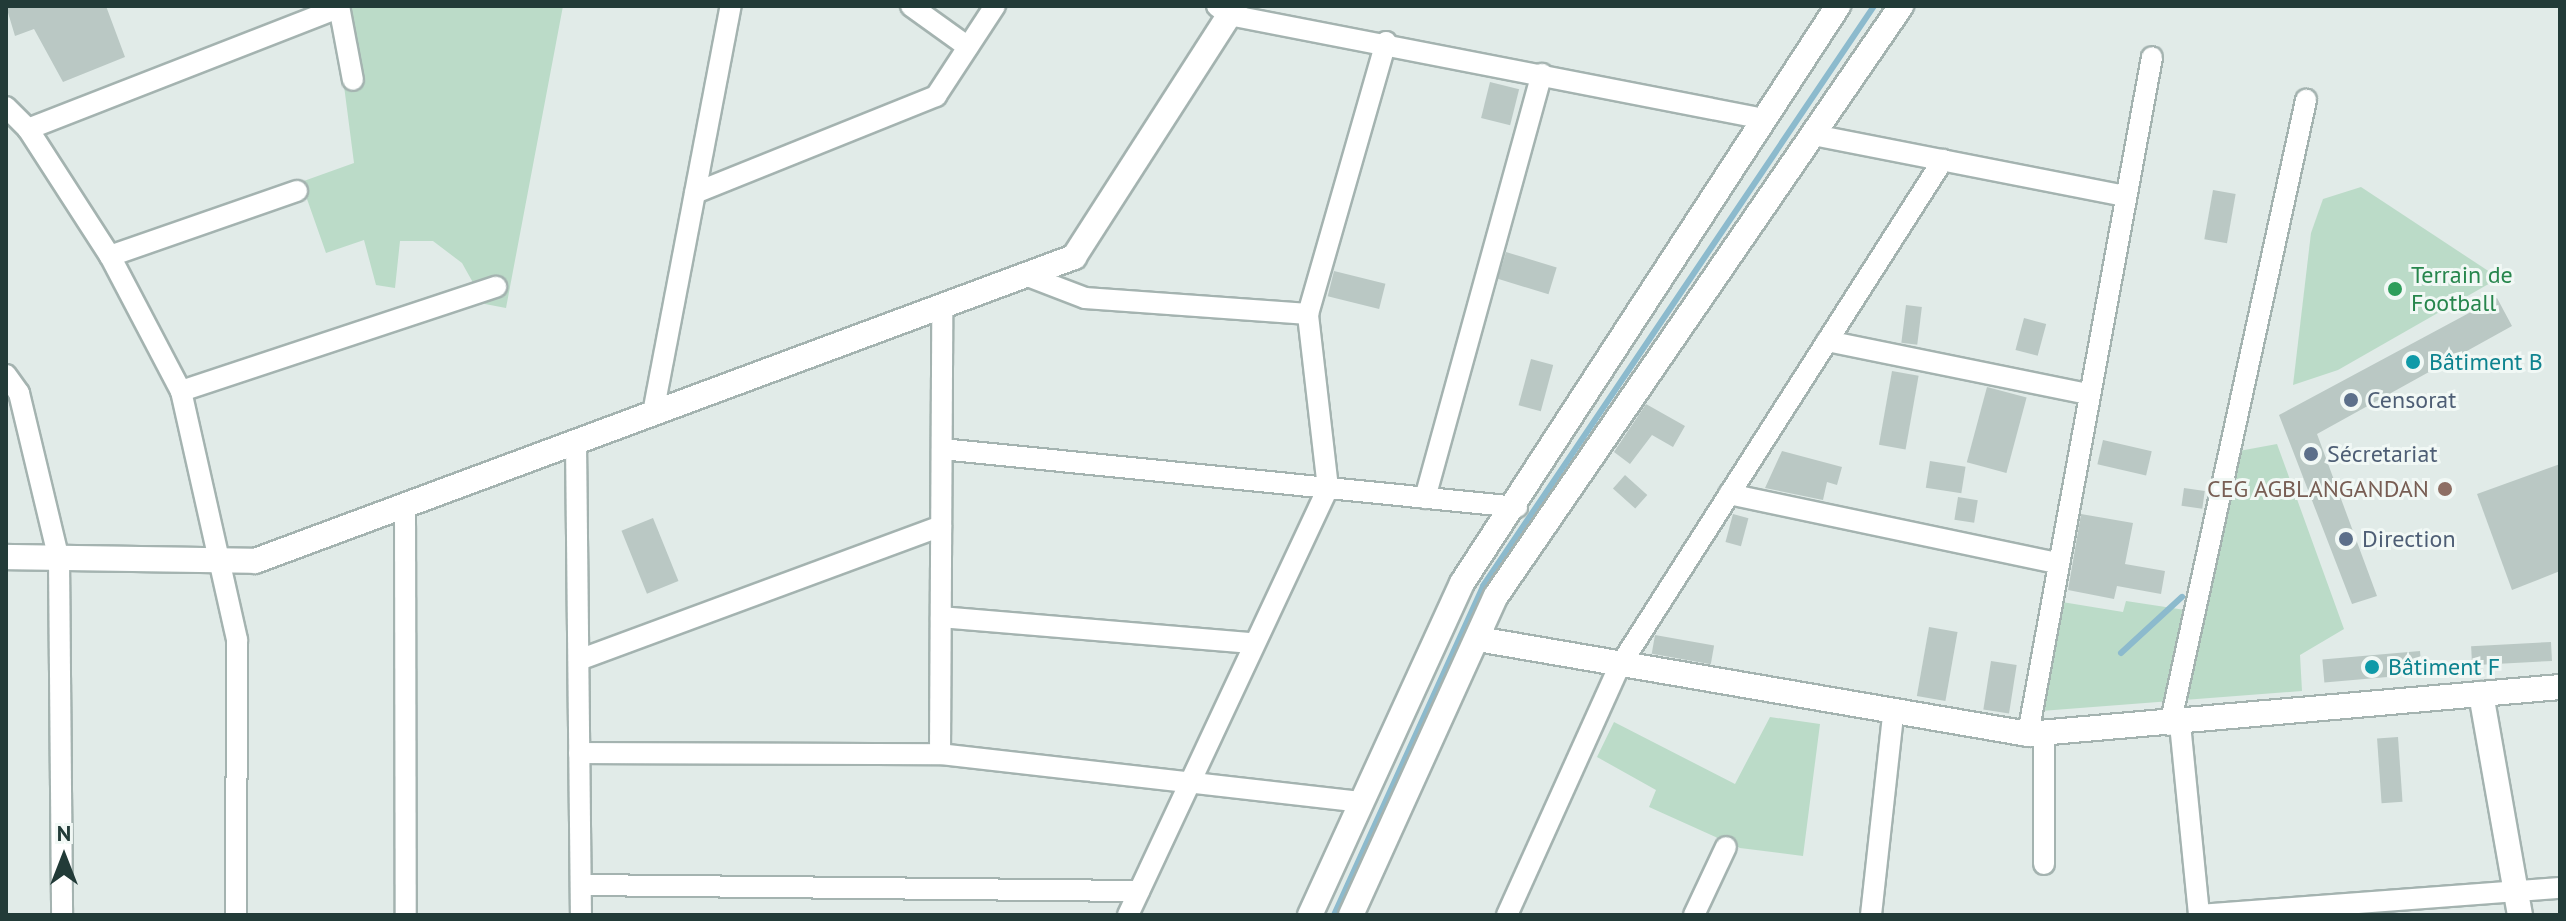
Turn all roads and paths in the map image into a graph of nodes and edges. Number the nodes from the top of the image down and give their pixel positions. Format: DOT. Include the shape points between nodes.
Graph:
graph roads {
  1 [pos="731,6"];
  2 [pos="911,6"];
  3 [pos="995,6"];
  4 [pos="1838,6"];
  5 [pos="1901,6"];
  6 [pos="339,7"];
  7 [pos="1227,9"];
  8 [pos="1386,42"];
  9 [pos="968,47"];
  10 [pos="2152,57"];
  11 [pos="1542,74"];
  12 [pos="353,80"];
  13 [pos="2306,100"];
  14 [pos="6,107"];
  15 [pos="1759,118"];
  16 [pos="28,129"];
  17 [pos="1814,135"];
  18 [pos="1943,160"];
  19 [pos="297,191"];
  20 [pos="695,193"];
  21 [pos="2126,196"];
  22 [pos="110,256"];
  23 [pos="1025,275"];
  24 [pos="496,287"];
  25 [pos="942,307"];
  26 [pos="1308,314"];
  27 [pos="1827,341"];
  28 [pos="6,375"];
  29 [pos="181,391"];
  30 [pos="2088,394"];
  31 [pos="653,413"];
  32 [pos="576,442"];
  33 [pos="942,449"];
  34 [pos="1328,488"];
  35 [pos="1729,494"];
  36 [pos="1425,498"];
  37 [pos="405,506"];
  38 [pos="1517,507"];
  39 [pos="941,526"];
  40 [pos="6,557"];
  41 [pos="59,559"];
  42 [pos="223,559"];
  43 [pos="2057,563"];
  44 [pos="941,617"];
  45 [pos="1478,639"];
  46 [pos="1251,643"];
  47 [pos="579,660"];
  48 [pos="1619,667"];
  49 [pos="2560,687"];
  50 [pos="2481,694"];
  51 [pos="1893,715"];
  52 [pos="2175,725"];
  53 [pos="2036,733"];
  54 [pos="579,753"];
  55 [pos="940,754"];
  56 [pos="1191,778"];
  57 [pos="1361,802"];
  58 [pos="1726,847"];
  59 [pos="2044,864"];
  60 [pos="581,885"];
  61 [pos="2560,888"];
  62 [pos="2517,890"];
  63 [pos="1139,891"];
  64 [pos="62,915"];
  65 [pos="236,915"];
  66 [pos="406,915"];
  67 [pos="581,915"];
  68 [pos="1128,915"];
  69 [pos="1310,915"];
  70 [pos="1351,915"];
  71 [pos="1507,915"];
  72 [pos="1694,915"];
  73 [pos="1871,915"];
  74 [pos="2199,915"];
  75 [pos="2520,915"];
  1 -- 20 [label="street"];
  2 -- 9 [label="street"];
  3 -- 9 [label="street"];
  4 -- 15 [label="street"];
  5 -- 17 [label="street"];
  6 -- 12 [label="street"];
  6 -- 16 [label="street"];
  7 -- 8 [label="street"];
  7 -- 23 [label="street" via="1074,257"];
  8 -- 11 [label="street"];
  8 -- 26 [label="street"];
  9 -- 20 [label="street" via="936,96"];
  10 -- 21 [label="street"];
  11 -- 15 [label="street"];
  11 -- 36 [label="street"];
  13 -- 52 [label="street"];
  14 -- 16 [label="street"];
  15 -- 38 [label="street"];
  16 -- 22 [label="street"];
  17 -- 18 [label="street"];
  17 -- 45 [label="street" via="1496,596"];
  18 -- 21 [label="street"];
  18 -- 27 [label="street"];
  19 -- 22 [label="street"];
  20 -- 31 [label="street"];
  21 -- 30 [label="street"];
  22 -- 29 [label="street"];
  23 -- 25 [label="street"];
  23 -- 26 [label="street" via="1085,298"];
  24 -- 29 [label="street"];
  25 -- 31 [label="street"];
  25 -- 33 [label="street"];
  26 -- 34 [label="street"];
  27 -- 30 [label="street"];
  27 -- 35 [label="street"];
  28 -- 41 [label="street" via="19,393"];
  29 -- 42 [label="street"];
  30 -- 43 [label="street"];
  31 -- 32 [label="street"];
  32 -- 37 [label="street"];
  32 -- 47 [label="street"];
  33 -- 34 [label="street"];
  33 -- 39 [label="street"];
  34 -- 36 [label="street"];
  34 -- 46 [label="street"];
  35 -- 43 [label="street"];
  35 -- 48 [label="street"];
  36 -- 38 [label="street"];
  37 -- 42 [label="street" via="255,561"];
  37 -- 66 [label="street"];
  38 -- 57 [label="street" via="1462,583"];
  39 -- 44 [label="street"];
  39 -- 47 [label="street"];
  40 -- 41 [label="street"];
  41 -- 42 [label="street"];
  41 -- 64 [label="street"];
  42 -- 65 [label="street" via="237,640"];
  43 -- 53 [label="street"];
  44 -- 46 [label="street"];
  44 -- 55 [label="street"];
  45 -- 48 [label="street"];
  45 -- 70 [label="street"];
  46 -- 56 [label="street"];
  47 -- 54 [label="street"];
  48 -- 51 [label="street"];
  48 -- 71 [label="street"];
  49 -- 50 [label="street"];
  50 -- 52 [label="street"];
  50 -- 62 [label="street"];
  51 -- 53 [label="street"];
  51 -- 73 [label="street"];
  52 -- 53 [label="street"];
  52 -- 74 [label="street"];
  53 -- 59 [label="street"];
  54 -- 55 [label="street"];
  54 -- 60 [label="street"];
  55 -- 56 [label="street"];
  56 -- 57 [label="street"];
  56 -- 63 [label="street"];
  57 -- 69 [label="street"];
  58 -- 72 [label="street"];
  60 -- 63 [label="street"];
  60 -- 67 [label="street"];
  61 -- 62 [label="street"];
  62 -- 74 [label="street"];
  62 -- 75 [label="street"];
  63 -- 68 [label="street"];
}
